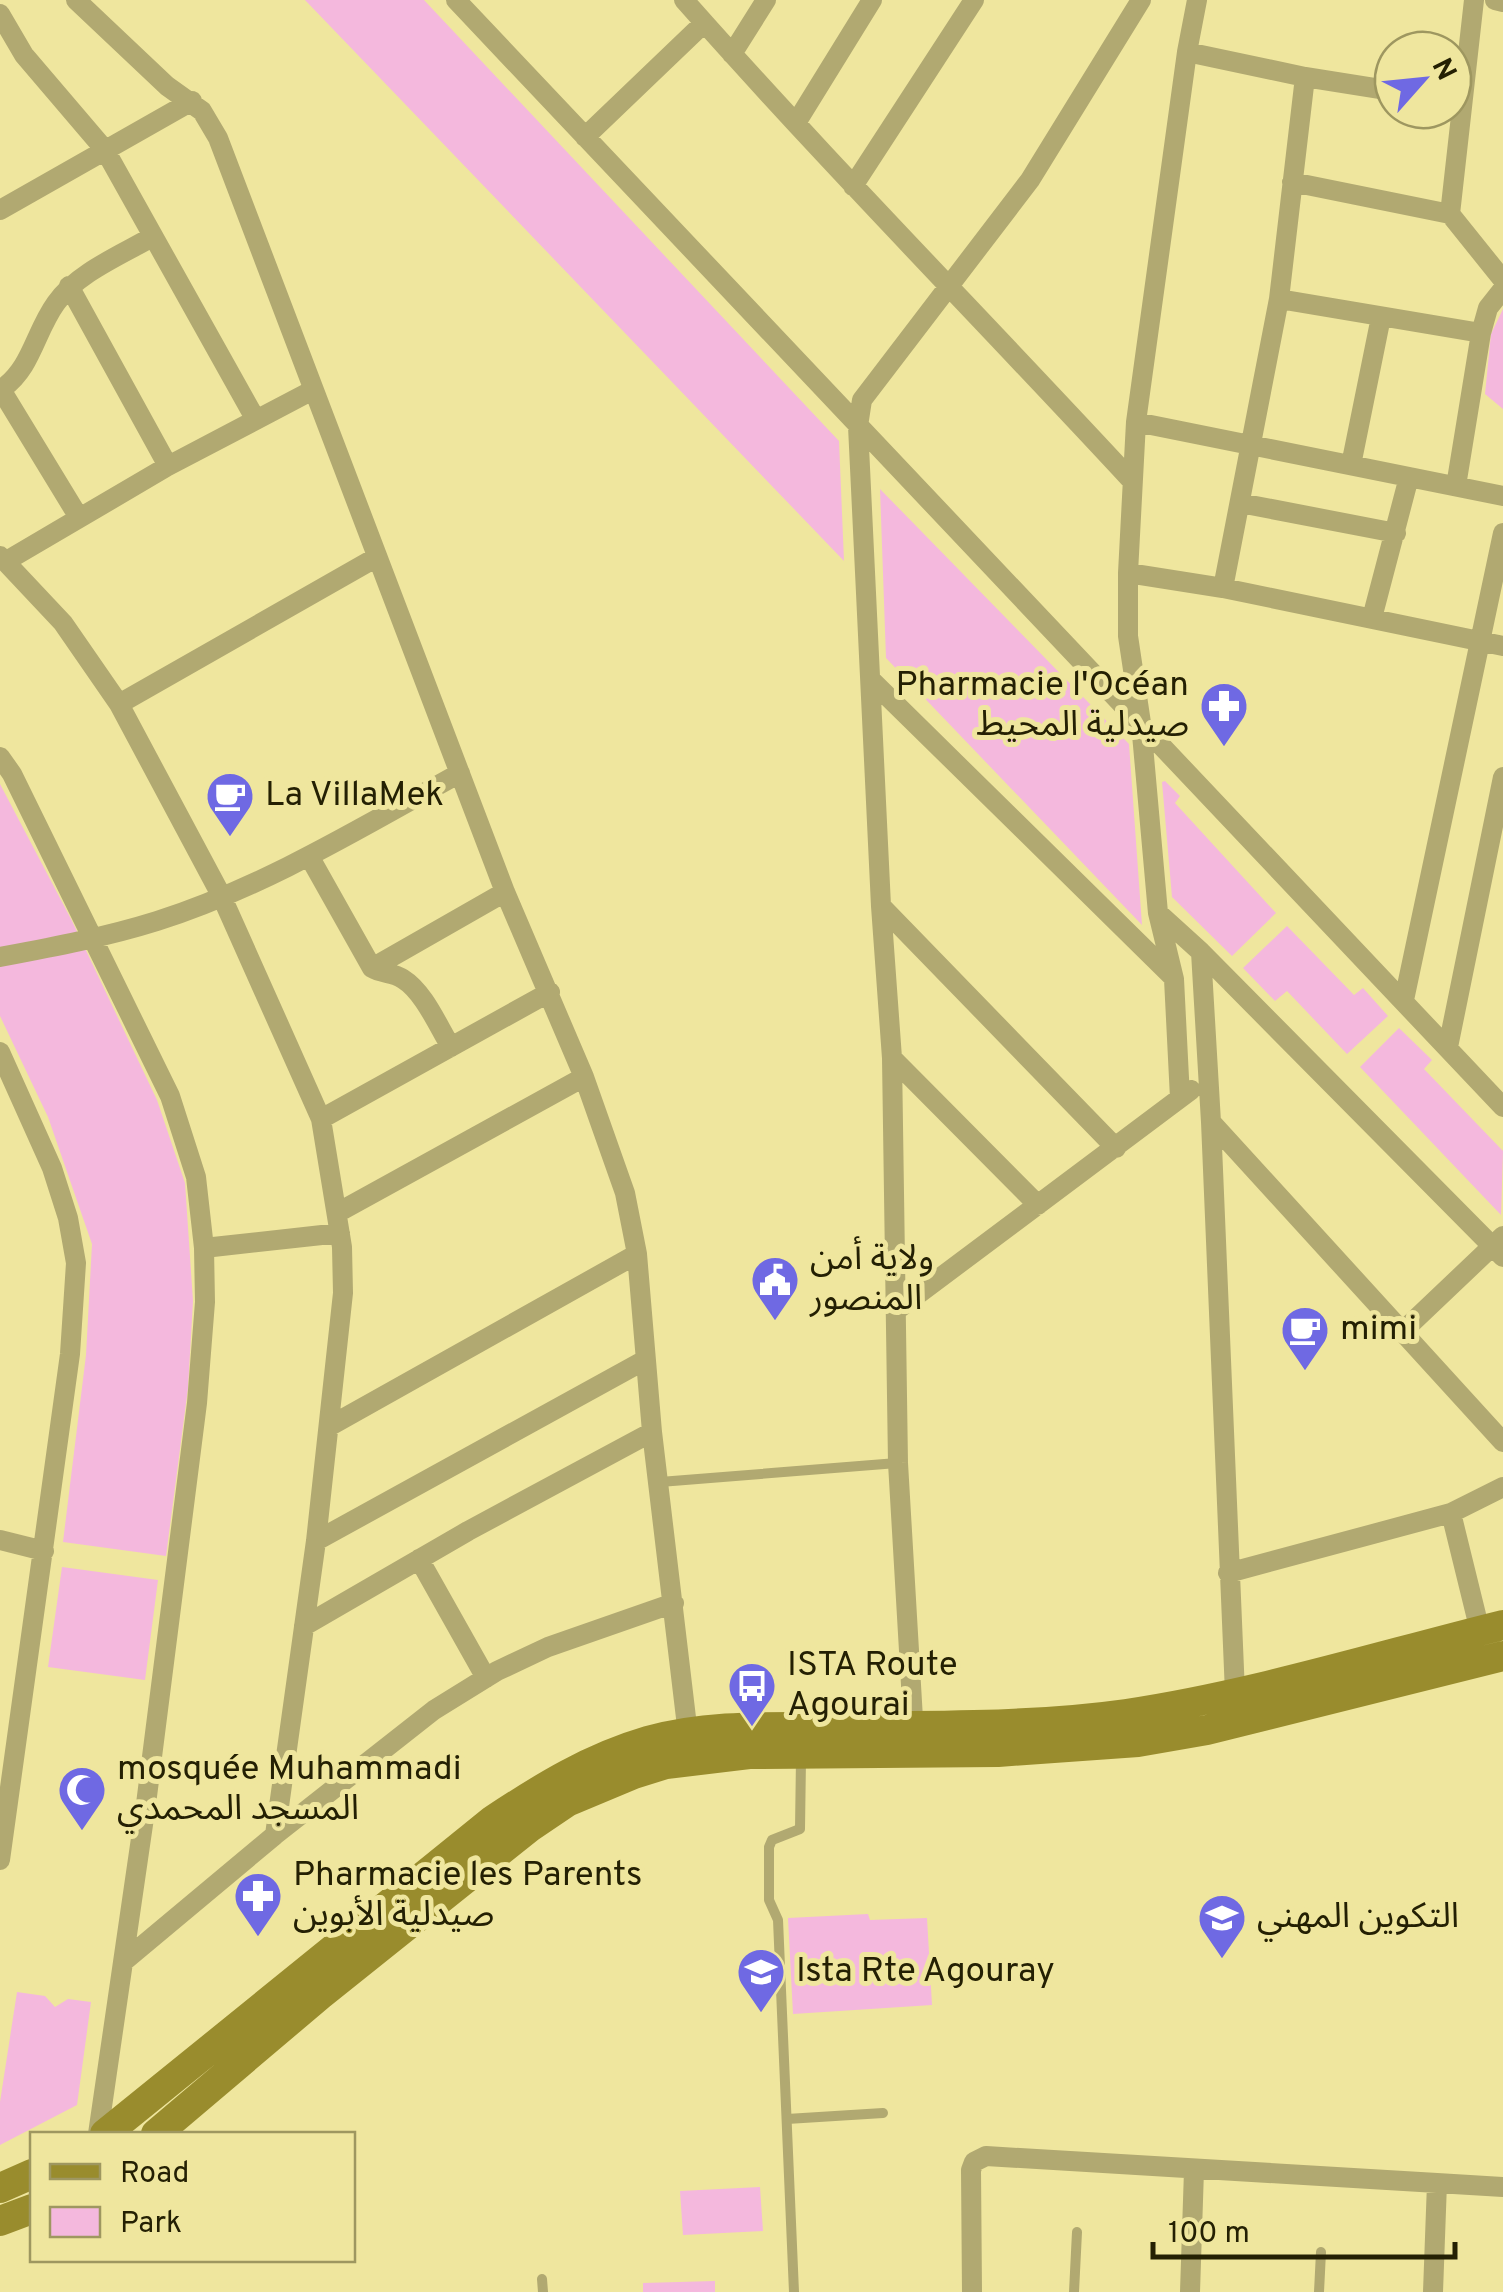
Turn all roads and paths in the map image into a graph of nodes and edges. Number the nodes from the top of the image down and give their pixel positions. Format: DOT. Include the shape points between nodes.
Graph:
graph roads {
  1 [pos="76,0"];
  2 [pos="456,0"];
  3 [pos="684,0"];
  4 [pos="766,0"];
  5 [pos="872,0"];
  6 [pos="974,0"];
  7 [pos="1141,0"];
  8 [pos="1197,0"];
  9 [pos="1474,0"];
  10 [pos="1495,0"];
  11 [pos="1503,2"];
  12 [pos="0,14"];
  13 [pos="704,23"];
  14 [pos="1469,30"];
  15 [pos="1187,52"];
  16 [pos="732,54"];
  17 [pos="1305,77"];
  18 [pos="1373,88"];
  19 [pos="192,102"];
  20 [pos="796,124"];
  21 [pos="1455,130"];
  22 [pos="585,136"];
  23 [pos="105,150"];
  24 [pos="1292,182"];
  25 [pos="853,186"];
  26 [pos="0,210"];
  27 [pos="1450,214"];
  28 [pos="152,236"];
  29 [pos="1503,280"];
  30 [pos="69,286"];
  31 [pos="952,286"];
  32 [pos="1503,288"];
  33 [pos="1279,299"];
  34 [pos="1381,316"];
  35 [pos="1481,333"];
  36 [pos="1,388"];
  37 [pos="313,390"];
  38 [pos="256,420"];
  39 [pos="1136,422"];
  40 [pos="858,426"];
  41 [pos="1249,445"];
  42 [pos="168,466"];
  43 [pos="1351,466"];
  44 [pos="1409,477"];
  45 [pos="1132,481"];
  46 [pos="1456,486"];
  47 [pos="1503,496"];
  48 [pos="1240,503"];
  49 [pos="78,516"];
  50 [pos="1396,532"];
  51 [pos="1503,533"];
  52 [pos="378,557"];
  53 [pos="4,558"];
  54 [pos="1128,574"];
  55 [pos="1224,588"];
  56 [pos="1372,618"];
  57 [pos="1480,640"];
  58 [pos="1503,646"];
  59 [pos="872,680"];
  60 [pos="118,704"];
  61 [pos="1141,723"];
  62 [pos="0,758"];
  63 [pos="460,773"];
  64 [pos="1503,777"];
  65 [pos="309,856"];
  66 [pos="506,892"];
  67 [pos="221,896"];
  68 [pos="880,906"];
  69 [pos="1158,912"];
  70 [pos="94,939"];
  71 [pos="1201,952"];
  72 [pos="0,956"];
  73 [pos="372,968"];
  74 [pos="1174,979"];
  75 [pos="550,992"];
  76 [pos="1404,1000"];
  77 [pos="1448,1046"];
  78 [pos="451,1047"];
  79 [pos="0,1052"];
  80 [pos="892,1058"];
  81 [pos="584,1077"];
  82 [pos="1209,1077"];
  83 [pos="7,1082"];
  84 [pos="1180,1098"];
  85 [pos="1503,1107"];
  86 [pos="321,1119"];
  87 [pos="1211,1122"];
  88 [pos="1116,1148"];
  89 [pos="1038,1205"];
  90 [pos="338,1223"];
  91 [pos="1500,1246"];
  92 [pos="204,1248"];
  93 [pos="637,1254"];
  94 [pos="897,1310"];
  95 [pos="1402,1332"];
  96 [pos="645,1360"];
  97 [pos="330,1426"];
  98 [pos="652,1432"];
  99 [pos="1503,1442"];
  100 [pos="898,1463"];
  101 [pos="660,1482"];
  102 [pos="1503,1487"];
  103 [pos="1451,1513"];
  104 [pos="0,1540"];
  105 [pos="316,1541"];
  106 [pos="44,1551"];
  107 [pos="419,1559"];
  108 [pos="1228,1572"];
  109 [pos="674,1603"];
  110 [pos="304,1626"];
  111 [pos="1492,1628"];
  112 [pos="1503,1656"];
  113 [pos="486,1678"];
  114 [pos="1235,1694"];
  115 [pos="915,1740"];
  116 [pos="690,1747"];
  117 [pos="802,1753"];
  118 [pos="276,1834"];
  119 [pos="0,1860"];
  120 [pos="123,1962"];
  121 [pos="883,2113"];
  122 [pos="787,2119"];
  123 [pos="98,2132"];
  124 [pos="107,2132"];
  125 [pos="158,2132"];
  126 [pos="1194,2170"];
  127 [pos="30,2175"];
  128 [pos="1437,2183"];
  129 [pos="1503,2187"];
  130 [pos="0,2188"];
  131 [pos="30,2210"];
  132 [pos="0,2220"];
  133 [pos="1077,2232"];
  134 [pos="1321,2252"];
  135 [pos="542,2278"];
  136 [pos="543,2292"];
  137 [pos="794,2292"];
  138 [pos="972,2292"];
  139 [pos="1074,2292"];
  140 [pos="1190,2292"];
  141 [pos="1318,2292"];
  142 [pos="1433,2292"];
  1 -- 19 [label="street"];
  2 -- 22 [label="street"];
  3 -- 13 [label="street"];
  4 -- 16 [label="street"];
  5 -- 20 [label="street"];
  6 -- 25 [label="street"];
  7 -- 31 [label="street" via="1030,180"];
  8 -- 15 [label="street"];
  9 -- 14 [label="street"];
  10 -- 11 [label="street"];
  12 -- 23 [label="street" via="24,56"];
  13 -- 16 [label="street"];
  13 -- 22 [label="street"];
  15 -- 17 [label="street"];
  15 -- 39 [label="street"];
  16 -- 20 [label="street"];
  17 -- 18 [label="street"];
  17 -- 24 [label="street"];
  19 -- 23 [label="street"];
  19 -- 37 [label="street" via="218,138"];
  20 -- 25 [label="street"];
  21 -- 27 [label="street"];
  22 -- 40 [label="street"];
  23 -- 26 [label="street"];
  23 -- 28 [label="street"];
  24 -- 27 [label="street"];
  24 -- 33 [label="street"];
  25 -- 31 [label="street"];
  27 -- 29 [label="street"];
  28 -- 30 [label="street"];
  28 -- 38 [label="street"];
  30 -- 36 [label="street" via="21,373"];
  30 -- 42 [label="street"];
  31 -- 40 [label="street" via="862,400"];
  31 -- 45 [label="street"];
  32 -- 35 [label="street"];
  33 -- 34 [label="street"];
  33 -- 41 [label="street"];
  34 -- 35 [label="street"];
  34 -- 43 [label="street"];
  35 -- 46 [label="street"];
  36 -- 49 [label="street"];
  37 -- 38 [label="street"];
  37 -- 52 [label="street"];
  38 -- 42 [label="street"];
  39 -- 41 [label="street"];
  39 -- 45 [label="street"];
  40 -- 59 [label="street"];
  40 -- 61 [label="street"];
  41 -- 43 [label="street"];
  41 -- 48 [label="street"];
  42 -- 49 [label="street"];
  43 -- 44 [label="street"];
  44 -- 46 [label="street"];
  44 -- 50 [label="street"];
  45 -- 54 [label="street"];
  46 -- 47 [label="street"];
  48 -- 50 [label="street"];
  48 -- 55 [label="street"];
  49 -- 53 [label="street"];
  50 -- 56 [label="street"];
  51 -- 57 [label="street"];
  52 -- 60 [label="street"];
  52 -- 63 [label="street"];
  53 -- 60 [label="street" via="63,623"];
  54 -- 55 [label="street"];
  54 -- 61 [label="street" via="1128,636"];
  55 -- 56 [label="street"];
  56 -- 57 [label="street"];
  57 -- 58 [label="street"];
  57 -- 76 [label="street"];
  59 -- 68 [label="street"];
  59 -- 74 [label="street"];
  60 -- 67 [label="street"];
  61 -- 69 [label="street"];
  61 -- 76 [label="street"];
  62 -- 70 [label="street"];
  63 -- 65 [label="street"];
  63 -- 66 [label="street"];
  64 -- 77 [label="street"];
  65 -- 67 [label="street"];
  65 -- 73 [label="street"];
  66 -- 73 [label="street"];
  66 -- 75 [label="street"];
  67 -- 70 [label="street"];
  67 -- 86 [label="street"];
  68 -- 80 [label="street"];
  68 -- 88 [label="street"];
  69 -- 71 [label="street"];
  69 -- 74 [label="street"];
  70 -- 72 [label="street"];
  70 -- 92 [label="street" via="170,1096 196,1177"];
  71 -- 82 [label="street"];
  71 -- 91 [label="street"];
  73 -- 78 [label="street" via="412,986"];
  74 -- 84 [label="street"];
  75 -- 78 [label="street"];
  75 -- 81 [label="street"];
  76 -- 77 [label="street"];
  77 -- 85 [label="street"];
  78 -- 86 [label="street"];
  79 -- 83 [label="street"];
  80 -- 89 [label="street"];
  80 -- 94 [label="street"];
  81 -- 90 [label="street"];
  81 -- 93 [label="street" via="625,1194"];
  82 -- 84 [label="street"];
  82 -- 87 [label="street"];
  83 -- 106 [label="street" via="52,1168 76,1263"];
  84 -- 88 [label="street"];
  86 -- 90 [label="street"];
  87 -- 95 [label="street"];
  87 -- 108 [label="street"];
  88 -- 89 [label="street"];
  89 -- 94 [label="street"];
  90 -- 92 [label="street"];
  90 -- 97 [label="street" via="343,1293"];
  91 -- 95 [label="street"];
  92 -- 120 [label="street" via="197,1403"];
  93 -- 96 [label="street"];
  93 -- 97 [label="street"];
  94 -- 100 [label="street"];
  95 -- 99 [label="street"];
  96 -- 98 [label="street"];
  96 -- 105 [label="street"];
  97 -- 105 [label="street"];
  98 -- 101 [label="street"];
  98 -- 107 [label="street"];
  100 -- 101 [label="lane"];
  100 -- 115 [label="street"];
  101 -- 109 [label="street"];
  102 -- 103 [label="street"];
  103 -- 108 [label="street"];
  103 -- 111 [label="street"];
  104 -- 106 [label="street"];
  105 -- 110 [label="street"];
  106 -- 119 [label="street"];
  107 -- 110 [label="street"];
  107 -- 113 [label="street"];
  108 -- 114 [label="street"];
  109 -- 113 [label="street" via="548,1647"];
  109 -- 116 [label="street"];
  110 -- 118 [label="street"];
  111 -- 114 [label="main road"];
  112 -- 115 [label="main road" via="1138,1742 1051,1750"];
  113 -- 118 [label="street" via="434,1710"];
  114 -- 115 [label="main road"];
  115 -- 116 [label="main road" via="777,1727"];
  115 -- 117 [label="main road"];
  116 -- 117 [label="main road"];
  116 -- 124 [label="main road" via="650,1741 549,1782 493,1820"];
  116 -- 125 [label="main road" via="666,1764 568,1802 530,1828"];
  117 -- 122 [label="lane" via="800,1830 769,1847"];
  118 -- 120 [label="street"];
  120 -- 123 [label="street"];
  121 -- 122 [label="lane"];
  122 -- 137 [label="lane"];
  126 -- 128 [label="street"];
  126 -- 138 [label="street" via="980,2158 971,2170"];
  126 -- 140 [label="street"];
  127 -- 130 [label="main road"];
  128 -- 129 [label="street"];
  128 -- 142 [label="street"];
  131 -- 132 [label="main road"];
  133 -- 139 [label="lane"];
  134 -- 141 [label="lane"];
  135 -- 136 [label="lane"];
}
